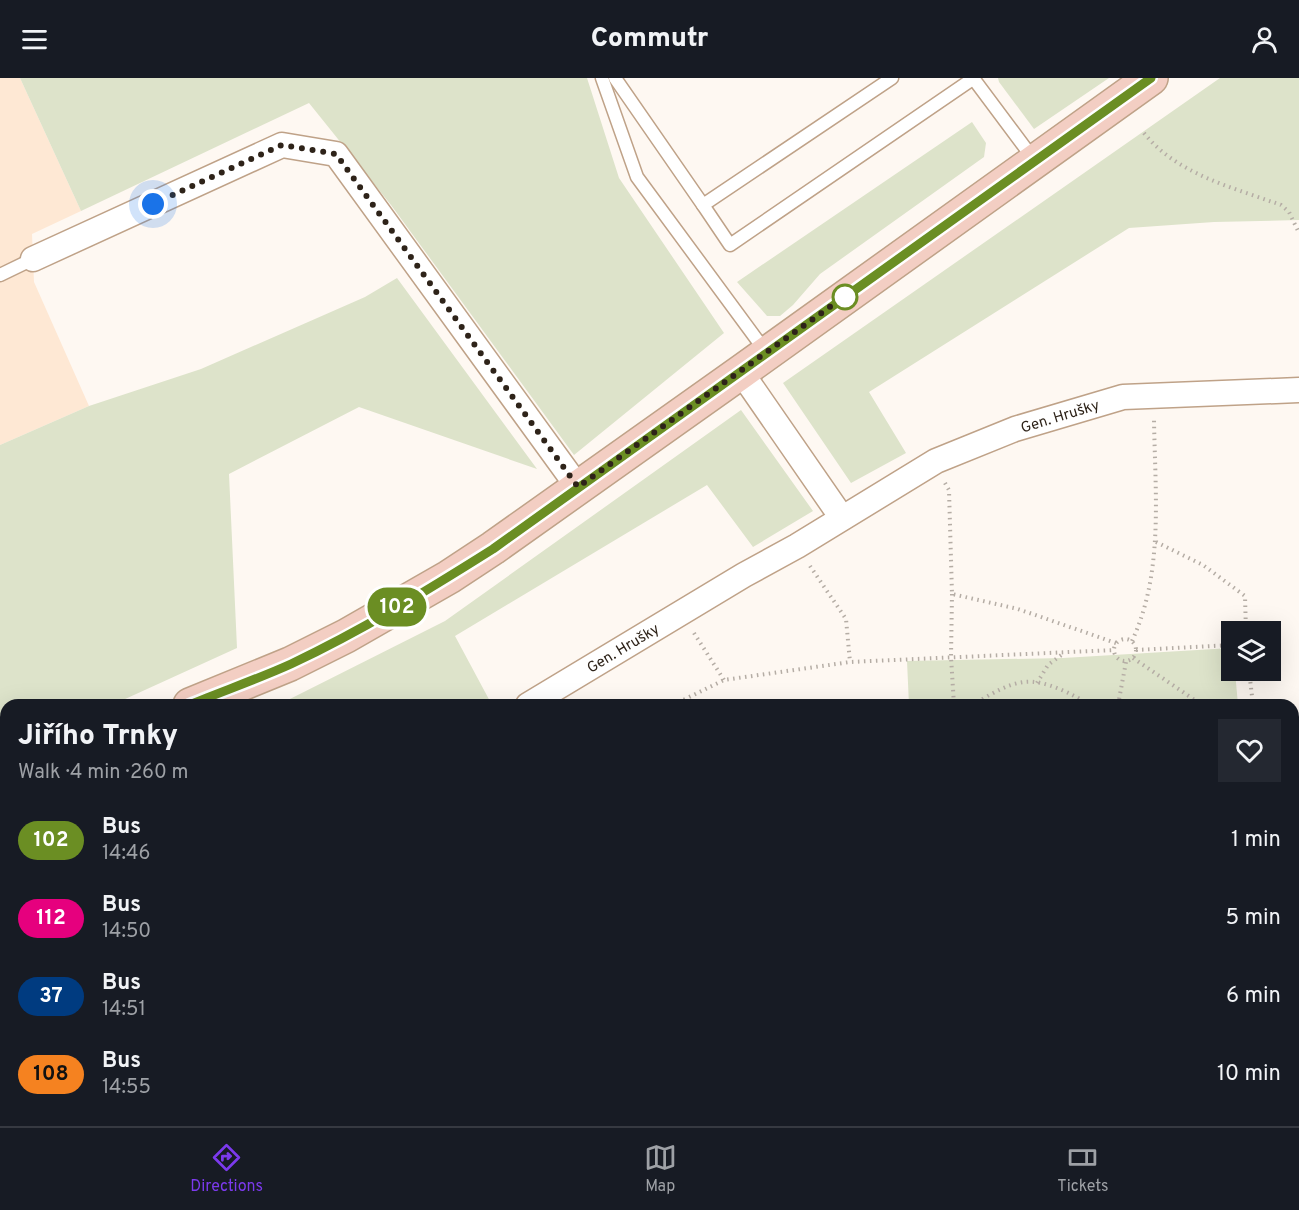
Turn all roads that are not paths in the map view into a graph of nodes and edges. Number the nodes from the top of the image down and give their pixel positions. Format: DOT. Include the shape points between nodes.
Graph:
graph roads {
  1 [pos="602,78"];
  2 [pos="615,78"];
  3 [pos="892,78"];
  4 [pos="974,78"];
  5 [pos="1151,78"];
  6 [pos="1035,162"];
  7 [pos="703,205"];
  8 [pos="33,259"];
  9 [pos="0,275"];
  10 [pos="754,362"];
  11 [pos="1299,390"];
  12 [pos="578,487"];
  13 [pos="842,518"];
  14 [pos="205,699"];
  15 [pos="538,699"];
  1 -- 10 [label="lane" via="637,177"];
  2 -- 7 [label="lane"];
  3 -- 7 [label="lane"];
  4 -- 6 [label="lane"];
  4 -- 7 [label="lane" via="730,245"];
  5 -- 6 [label="street"];
  6 -- 10 [label="street"];
  8 -- 9 [label="lane"];
  8 -- 12 [label="street" via="282,145 336,154"];
  10 -- 12 [label="street"];
  10 -- 13 [label="street"];
  11 -- 13 [label="street, Gen. Hrušky" via="1124,397 1015,429 936,461"];
  12 -- 14 [label="street" via="493,549 346,636"];
  13 -- 15 [label="street, Gen. Hrušky"];
}
